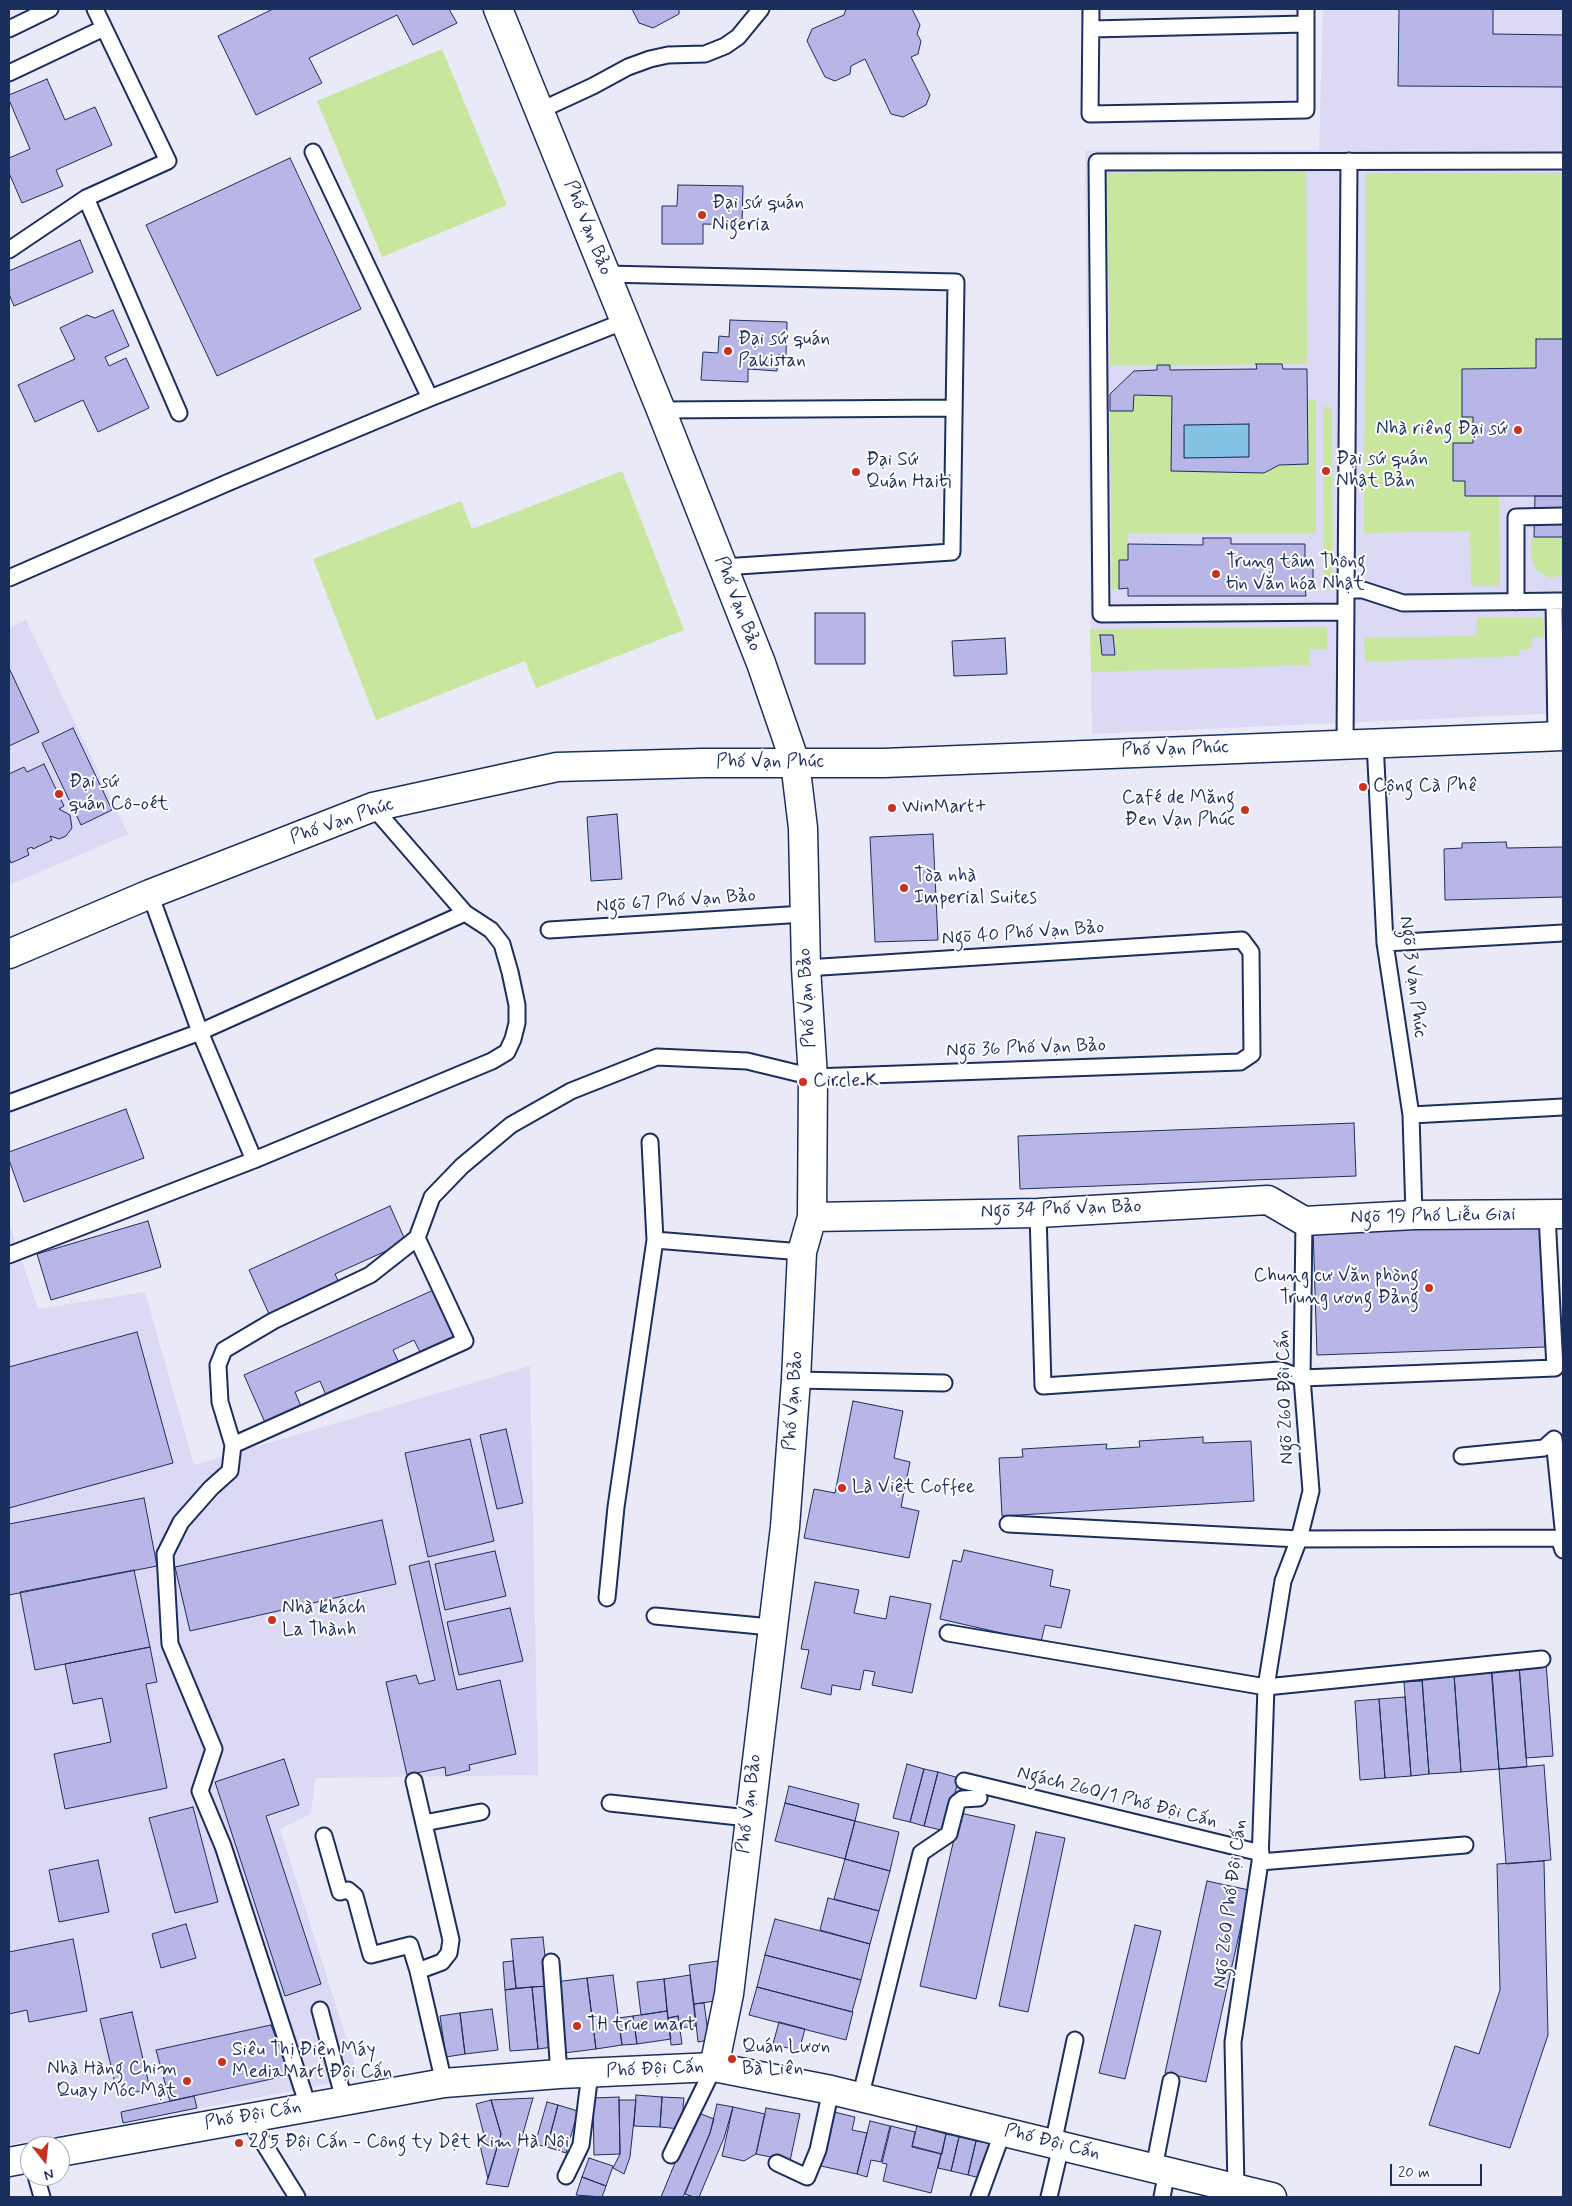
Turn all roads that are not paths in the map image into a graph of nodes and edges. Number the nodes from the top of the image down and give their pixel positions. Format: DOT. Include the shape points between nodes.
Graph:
graph roads {
  1 [pos="50,9"];
  2 [pos="95,9"];
  3 [pos="498,9"];
  4 [pos="761,9"];
  5 [pos="1091,9"];
  6 [pos="1306,9"];
  7 [pos="1306,24"];
  8 [pos="104,28"];
  9 [pos="9,29"];
  10 [pos="1091,29"];
  11 [pos="9,73"];
  12 [pos="539,111"];
  13 [pos="313,152"];
  14 [pos="1349,161"];
  15 [pos="1563,161"];
  16 [pos="86,198"];
  17 [pos="9,250"];
  18 [pos="606,274"];
  19 [pos="625,321"];
  20 [pos="430,398"];
  21 [pos="954,408"];
  22 [pos="661,410"];
  23 [pos="179,413"];
  24 [pos="1563,516"];
  25 [pos="723,567"];
  26 [pos="9,578"];
  27 [pos="1346,590"];
  28 [pos="1558,601"];
  29 [pos="1516,602"];
  30 [pos="1346,612"];
  31 [pos="1560,736"];
  32 [pos="1375,742"];
  33 [pos="1345,744"];
  34 [pos="795,762"];
  35 [pos="373,807"];
  36 [pos="150,894"];
  37 [pos="465,913"];
  38 [pos="804,914"];
  39 [pos="550,930"];
  40 [pos="1563,933"];
  41 [pos="1385,943"];
  42 [pos="9,954"];
  43 [pos="806,968"];
  44 [pos="200,1032"];
  45 [pos="1240,1062"];
  46 [pos="813,1077"];
  47 [pos="9,1103"];
  48 [pos="1563,1107"];
  49 [pos="1411,1115"];
  50 [pos="650,1142"];
  51 [pos="254,1160"];
  52 [pos="1038,1213"];
  53 [pos="1555,1214"];
  54 [pos="1414,1215"];
  55 [pos="812,1217"];
  56 [pos="1304,1221"];
  57 [pos="417,1238"];
  58 [pos="654,1240"];
  59 [pos="802,1252"];
  60 [pos="9,1255"];
  61 [pos="1558,1330"];
  62 [pos="1302,1378"];
  63 [pos="796,1380"];
  64 [pos="944,1383"];
  65 [pos="1559,1436"];
  66 [pos="233,1445"];
  67 [pos="1462,1456"];
  68 [pos="1008,1524"];
  69 [pos="1563,1528"];
  70 [pos="1299,1539"];
  71 [pos="1563,1550"];
  72 [pos="607,1598"];
  73 [pos="655,1616"];
  74 [pos="771,1628"];
  75 [pos="948,1633"];
  76 [pos="1542,1659"];
  77 [pos="1266,1687"];
  78 [pos="414,1781"];
  79 [pos="964,1781"];
  80 [pos="979,1798"];
  81 [pos="610,1803"];
  82 [pos="481,1812"];
  83 [pos="748,1818"];
  84 [pos="424,1823"];
  85 [pos="324,1836"];
  86 [pos="1465,1845"];
  87 [pos="1261,1857"];
  88 [pos="551,1962"];
  89 [pos="418,1970"];
  90 [pos="320,2010"];
  91 [pos="1075,2040"];
  92 [pos="714,2067"];
  93 [pos="590,2073"];
  94 [pos="559,2074"];
  95 [pos="1171,2081"];
  96 [pos="444,2083"];
  97 [pos="831,2090"];
  98 [pos="860,2098"];
  99 [pos="344,2100"];
  100 [pos="308,2106"];
  101 [pos="248,2118"];
  102 [pos="1003,2131"];
  103 [pos="1057,2145"];
  104 [pos="70,2150"];
  105 [pos="671,2155"];
  106 [pos="777,2163"];
  107 [pos="1160,2169"];
  108 [pos="566,2176"];
  109 [pos="1236,2192"];
  110 [pos="297,2197"];
  111 [pos="980,2197"];
  112 [pos="1049,2197"];
  113 [pos="1162,2197"];
  114 [pos="1272,2197"];
  1 -- 9 [label="lane"];
  2 -- 8 [label="lane"];
  3 -- 12 [label="street, Phố Vạn Bảo"];
  4 -- 12 [label="lane" via="725,46 705,54 668,54 650,59"];
  5 -- 10 [label="lane"];
  6 -- 7 [label="lane"];
  7 -- 10 [label="lane"];
  7 -- 10 [label="lane" via="1306,110 1090,114"];
  8 -- 11 [label="lane"];
  8 -- 16 [label="lane" via="168,161"];
  12 -- 18 [label="street, Phố Vạn Bảo"];
  13 -- 20 [label="lane"];
  14 -- 15 [label="lane"];
  14 -- 27 [label="lane"];
  14 -- 30 [label="lane" via="1097,162 1101,614"];
  16 -- 17 [label="lane"];
  16 -- 23 [label="lane"];
  18 -- 19 [label="street, Phố Vạn Bảo"];
  18 -- 21 [label="lane" via="956,282"];
  19 -- 20 [label="lane"];
  19 -- 22 [label="street, Phố Vạn Bảo"];
  20 -- 26 [label="lane"];
  21 -- 22 [label="lane"];
  21 -- 25 [label="lane" via="952,552"];
  22 -- 25 [label="street, Phố Vạn Bảo"];
  24 -- 29 [label="lane" via="1516,516"];
  25 -- 34 [label="street, Phố Vạn Bảo"];
  27 -- 29 [label="lane" via="1363,590 1403,603"];
  27 -- 30 [label="lane"];
  28 -- 29 [label="lane"];
  28 -- 31 [label="lane"];
  30 -- 33 [label="lane"];
  31 -- 32 [label="street, Phố Vạn Phúc"];
  32 -- 33 [label="street, Phố Vạn Phúc"];
  32 -- 41 [label="lane, Ngõ 3 Vạn Phúc"];
  33 -- 34 [label="street, Phố Vạn Phúc" via="884,763"];
  34 -- 35 [label="street, Phố Vạn Phúc" via="557,767"];
  34 -- 38 [label="street, Phố Vạn Bảo" via="803,828"];
  35 -- 36 [label="street, Phố Vạn Phúc"];
  35 -- 37 [label="lane"];
  36 -- 42 [label="street, Phố Vạn Phúc"];
  36 -- 44 [label="lane"];
  37 -- 44 [label="lane"];
  37 -- 51 [label="lane" via="491,930 502,944 506,957 517,1005 517,1023 506,1052 492,1061"];
  38 -- 39 [label="lane, Ngõ 67 Phố Vạn Bảo"];
  38 -- 43 [label="street, Phố Vạn Bảo"];
  40 -- 41 [label="lane"];
  41 -- 49 [label="lane, Ngõ 3 Vạn Phúc"];
  43 -- 45 [label="lane, Ngõ 40 Phố Vạn Bảo" via="1242,940 1251,952 1252,1054"];
  43 -- 46 [label="street, Phố Vạn Bảo"];
  44 -- 47 [label="lane"];
  44 -- 51 [label="lane"];
  45 -- 46 [label="lane, Ngõ 36 Phố Vạn Bảo"];
  46 -- 55 [label="street, Phố Vạn Bảo"];
  46 -- 57 [label="lane, Ngõ 36 Phố Vạn Bảo" via="747,1061 657,1057 571,1092 511,1125 462,1166 432,1197"];
  48 -- 49 [label="lane"];
  49 -- 54 [label="lane, Ngõ 3 Vạn Phúc"];
  50 -- 58 [label="lane"];
  51 -- 60 [label="lane"];
  52 -- 55 [label="street, Ngõ 34 Phố Vạn Bảo"];
  52 -- 56 [label="street, Ngõ 34 Phố Vạn Bảo" via="1268,1200"];
  52 -- 62 [label="lane" via="1043,1386 1280,1370"];
  53 -- 54 [label="street, Ngõ 19 Phố Liễu Giai"];
  53 -- 61 [label="lane"];
  54 -- 56 [label="street, Ngõ 19 Phố Liễu Giai"];
  55 -- 59 [label="street, Phố Vạn Bảo"];
  56 -- 62 [label="lane, Ngõ 260 Đội Cấn"];
  57 -- 66 [label="lane" via="370,1275 273,1321 224,1350 218,1365 220,1402"];
  57 -- 66 [label="lane" via="465,1341"];
  58 -- 59 [label="lane"];
  58 -- 72 [label="lane" via="616,1507"];
  59 -- 63 [label="street, Phố Vạn Bảo"];
  61 -- 62 [label="lane" via="1555,1368"];
  62 -- 70 [label="lane, Ngõ 260 Đội Cấn" via="1311,1491"];
  63 -- 64 [label="lane"];
  63 -- 74 [label="street, Phố Vạn Bảo" via="785,1527"];
  65 -- 67 [label="lane" via="1544,1448"];
  65 -- 69 [label="lane"];
  66 -- 100 [label="lane" via="230,1471 181,1522 165,1554 170,1644 214,1749 200,1790 223,1846"];
  68 -- 70 [label="lane"];
  70 -- 71 [label="lane" via="1560,1538"];
  70 -- 77 [label="lane, Ngõ 260 Phố Đội Cấn" via="1283,1582"];
  73 -- 74 [label="lane"];
  74 -- 83 [label="street, Phố Vạn Bảo"];
  75 -- 77 [label="lane"];
  76 -- 77 [label="lane"];
  77 -- 87 [label="lane, Ngõ 260 Phố Đội Cấn"];
  78 -- 84 [label="lane"];
  79 -- 87 [label="lane, Ngách 260/1 Phố Đội Cấn"];
  80 -- 98 [label="lane" via="957,1803 949,1834 921,1853"];
  81 -- 83 [label="lane"];
  82 -- 84 [label="lane"];
  83 -- 92 [label="street, Phố Vạn Bảo" via="729,1994"];
  84 -- 89 [label="lane" via="451,1940 449,1953 442,1962"];
  85 -- 89 [label="lane" via="340,1892 348,1890 355,1896 371,1955 410,1945"];
  86 -- 87 [label="lane, Ngách 260/1 Phố Đội Cấn"];
  87 -- 109 [label="lane, Ngõ 260 Phố Đội Cấn" via="1233,2042"];
  88 -- 94 [label="lane"];
  89 -- 96 [label="lane"];
  90 -- 99 [label="lane"];
  91 -- 103 [label="lane"];
  92 -- 93 [label="street, Phố Đội Cấn"];
  92 -- 97 [label="street, Phố Đội Cấn"];
  92 -- 105 [label="lane"];
  93 -- 94 [label="street, Phố Đội Cấn"];
  93 -- 108 [label="lane" via="582,2145"];
  94 -- 96 [label="street, Phố Đội Cấn"];
  95 -- 107 [label="lane"];
  96 -- 99 [label="street, Phố Đội Cấn"];
  97 -- 98 [label="street, Phố Đội Cấn"];
  97 -- 106 [label="lane" via="818,2150 807,2177"];
  98 -- 102 [label="street, Phố Đội Cấn"];
  99 -- 100 [label="street, Phố Đội Cấn"];
  100 -- 101 [label="street, Phố Đội Cấn"];
  101 -- 104 [label="street, Phố Đội Cấn"];
  101 -- 110 [label="lane"];
  102 -- 103 [label="street, Phố Đội Cấn"];
  102 -- 111 [label="lane"];
  103 -- 107 [label="street, Phố Đội Cấn"];
  103 -- 112 [label="lane"];
  107 -- 109 [label="street, Phố Đội Cấn"];
  107 -- 113 [label="lane"];
  109 -- 114 [label="street, Phố Đội Cấn"];
}
